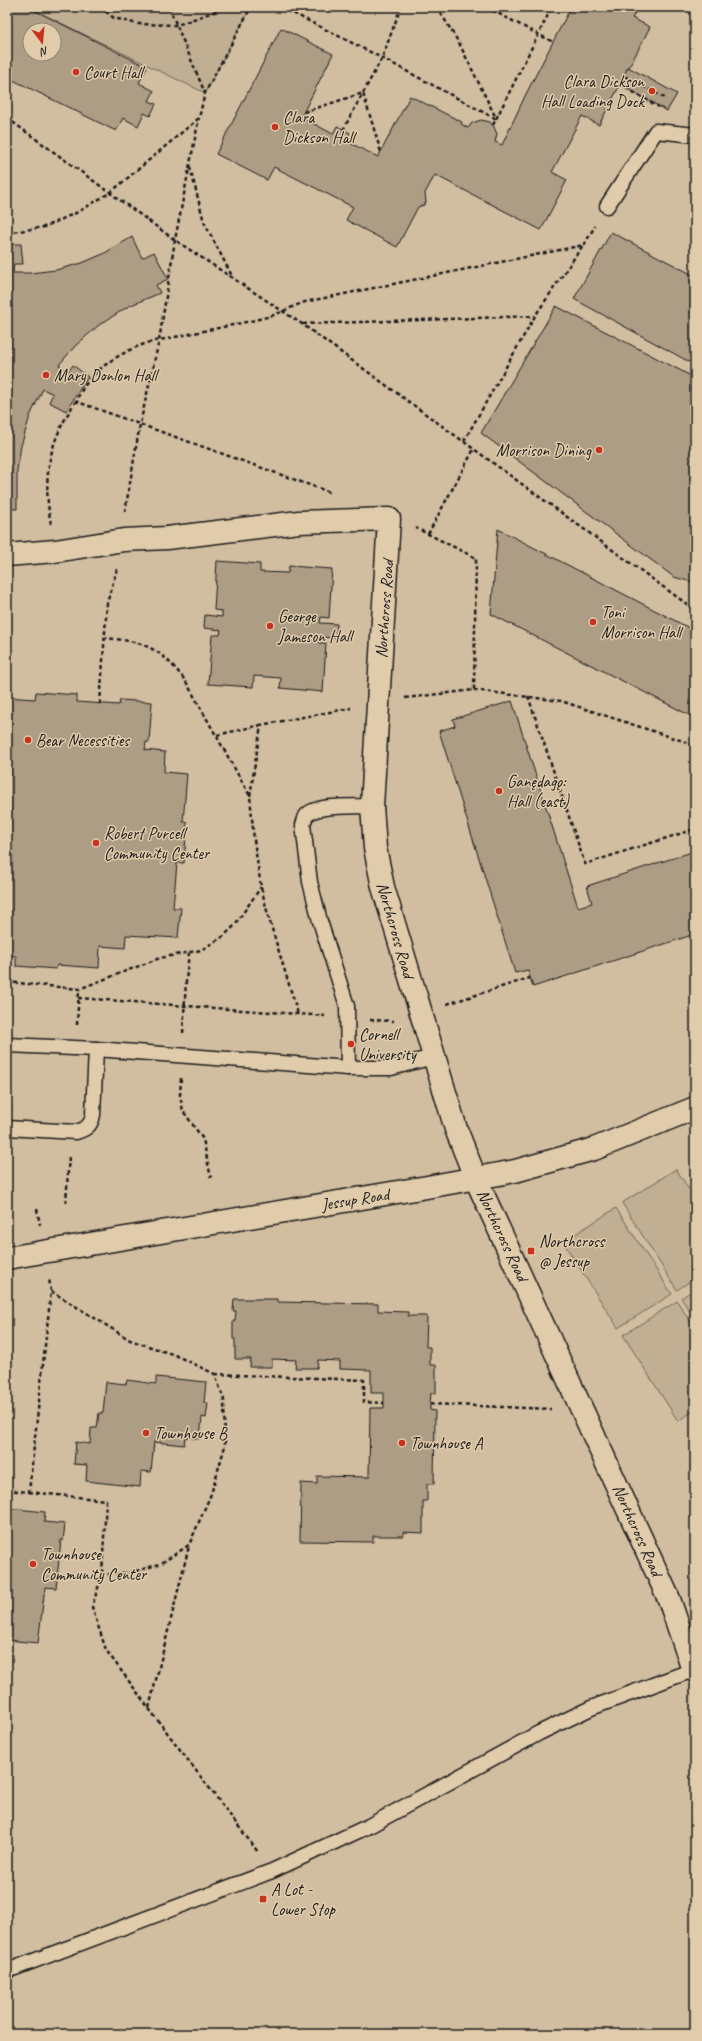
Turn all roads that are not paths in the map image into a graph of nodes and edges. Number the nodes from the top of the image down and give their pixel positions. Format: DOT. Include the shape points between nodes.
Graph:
graph roads {
  1 [pos="695,135"];
  2 [pos="607,206"];
  3 [pos="7,555"];
  4 [pos="372,806"];
  5 [pos="7,1045"];
  6 [pos="96,1049"];
  7 [pos="433,1057"];
  8 [pos="348,1068"];
  9 [pos="695,1108"];
  10 [pos="7,1128"];
  11 [pos="475,1177"];
  12 [pos="7,1258"];
  13 [pos="694,1672"];
  14 [pos="7,1971"];
  1 -- 2 [label="lane" via="656,131"];
  3 -- 4 [label="street, Northcross Road" via="299,522 389,518"];
  4 -- 7 [label="street, Northcross Road" via="375,848 383,887"];
  4 -- 8 [label="lane" via="323,808 306,816 303,825 310,882 347,1006"];
  5 -- 6 [label="lane"];
  6 -- 8 [label="lane"];
  6 -- 10 [label="lane" via="93,1116 86,1130 76,1132"];
  7 -- 8 [label="lane" via="391,1068"];
  7 -- 11 [label="street, Northcross Road" via="456,1129"];
  9 -- 11 [label="street, Jessup Road" via="594,1149 516,1171"];
  11 -- 12 [label="street, Jessup Road" via="427,1188"];
  11 -- 13 [label="street, Northcross Road" via="669,1599"];
  13 -- 14 [label="lane" via="591,1708 539,1733 369,1826 272,1870"];
}
